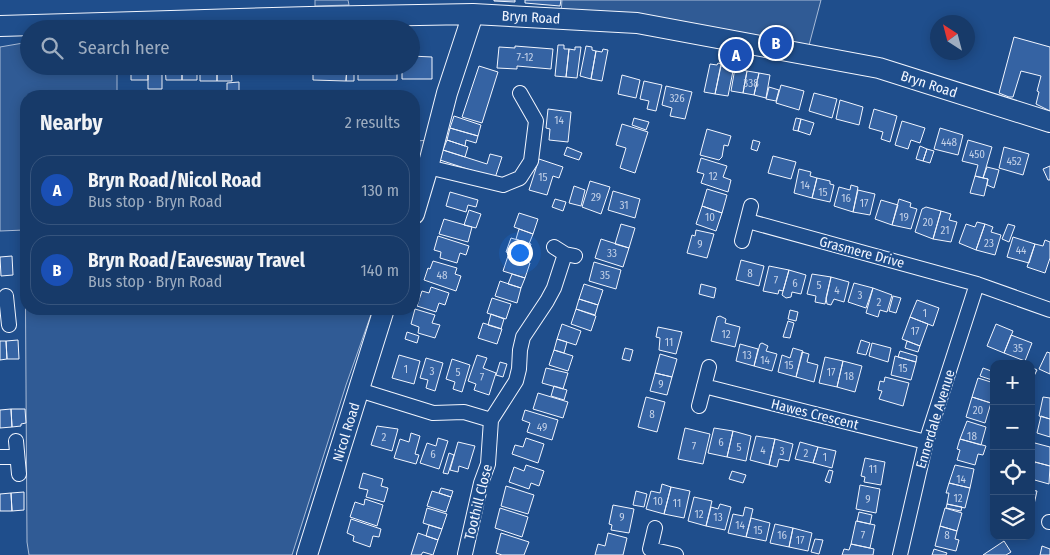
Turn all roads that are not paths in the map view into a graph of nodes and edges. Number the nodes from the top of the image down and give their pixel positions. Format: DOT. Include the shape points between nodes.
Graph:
graph roads {
  1 [pos="474,14"];
  2 [pos="207,20"];
  3 [pos="20,25"];
  4 [pos="0,26"];
  5 [pos="520,93"];
  6 [pos="1050,122"];
  7 [pos="428,167"];
  8 [pos="420,194"];
  9 [pos="752,206"];
  10 [pos="748,221"];
  11 [pos="742,242"];
  12 [pos="565,252"];
  13 [pos="977,284"];
  14 [pos="4,304"];
  15 [pos="1050,310"];
  16 [pos="382,315"];
  17 [pos="9,325"];
  18 [pos="709,367"];
  19 [pos="704,386"];
  20 [pos="359,390"];
  21 [pos="699,406"];
  22 [pos="491,420"];
  23 [pos="16,441"];
  24 [pos="926,442"];
  25 [pos="17,457"];
  26 [pos="0,458"];
  27 [pos="19,474"];
  28 [pos="655,528"];
  29 [pos="307,555"];
  30 [pos="465,555"];
  31 [pos="676,555"];
  32 [pos="900,555"];
  1 -- 2 [label="main road, Bryn Road"];
  1 -- 6 [label="main road, Bryn Road" via="637,23 822,57 879,68"];
  1 -- 7 [label="main road" via="447,93"];
  3 -- 4 [label="main road, Bryn Road"];
  5 -- 7 [label="street" via="536,122 531,161 520,178 503,185"];
  7 -- 8 [label="main road"];
  9 -- 10 [label="street"];
  10 -- 11 [label="street"];
  10 -- 13 [label="street, Grasmere Drive"];
  12 -- 22 [label="street, Toothill Close" via="554,288 522,337 516,381"];
  13 -- 15 [label="street, Grasmere Drive"];
  13 -- 24 [label="street, Ennerdale Avenue"];
  14 -- 17 [label="street"];
  16 -- 20 [label="main road, Nicol Road"];
  18 -- 19 [label="street"];
  19 -- 21 [label="street"];
  19 -- 24 [label="street, Hawes Crescent"];
  20 -- 22 [label="street" via="433,412 464,412"];
  20 -- 29 [label="main road, Nicol Road"];
  22 -- 30 [label="street, Toothill Close" via="488,464"];
  23 -- 25 [label="street"];
  24 -- 32 [label="street, Ennerdale Avenue"];
  25 -- 26 [label="street"];
  25 -- 27 [label="street"];
  28 -- 31 [label="street" via="650,549"];
}
